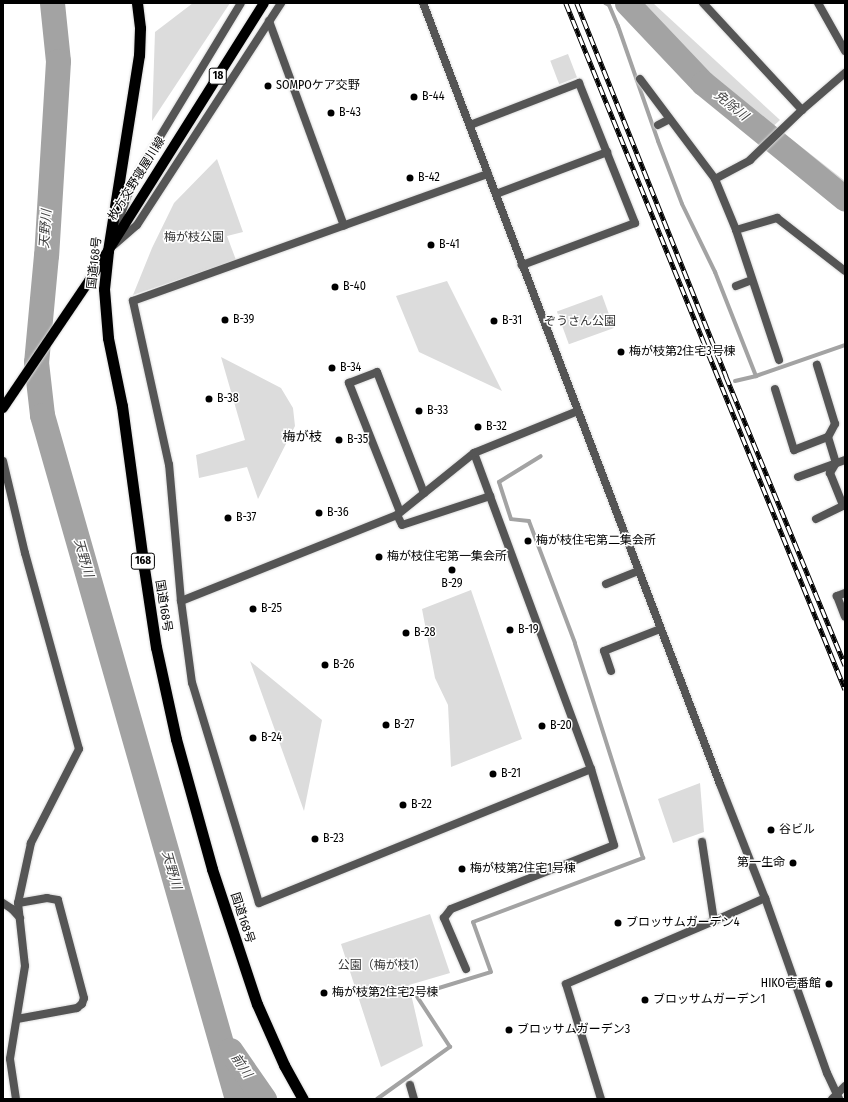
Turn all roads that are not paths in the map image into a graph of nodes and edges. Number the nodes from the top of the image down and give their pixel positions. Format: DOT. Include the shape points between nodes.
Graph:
graph roads {
  1 [pos="137,3"];
  2 [pos="241,3"];
  3 [pos="264,3"];
  4 [pos="281,3"];
  5 [pos="423,3"];
  6 [pos="703,3"];
  7 [pos="818,3"];
  8 [pos="269,22"];
  9 [pos="845,51"];
  10 [pos="845,73"];
  11 [pos="640,79"];
  12 [pos="802,110"];
  13 [pos="670,119"];
  14 [pos="470,125"];
  15 [pos="658,125"];
  16 [pos="607,152"];
  17 [pos="488,174"];
  18 [pos="715,179"];
  19 [pos="496,194"];
  20 [pos="344,226"];
  21 [pos="736,230"];
  22 [pos="108,251"];
  23 [pos="522,265"];
  24 [pos="845,271"];
  25 [pos="752,280"];
  26 [pos="736,286"];
  27 [pos="779,360"];
  28 [pos="817,365"];
  29 [pos="775,388"];
  30 [pos="3,408"];
  31 [pos="578,411"];
  32 [pos="828,437"];
  33 [pos="474,452"];
  34 [pos="3,460"];
  35 [pos="845,460"];
  36 [pos="836,463"];
  37 [pos="798,477"];
  38 [pos="424,493"];
  39 [pos="490,496"];
  40 [pos="844,506"];
  41 [pos="398,513"];
  42 [pos="816,519"];
  43 [pos="639,571"];
  44 [pos="606,584"];
  45 [pos="845,593"];
  46 [pos="181,601"];
  47 [pos="845,617"];
  48 [pos="660,629"];
  49 [pos="611,672"];
  50 [pos="590,769"];
  51 [pos="702,842"];
  52 [pos="765,898"];
  53 [pos="3,903"];
  54 [pos="18,903"];
  55 [pos="20,919"];
  56 [pos="714,921"];
  57 [pos="466,969"];
  58 [pos="17,1018"];
  59 [pos="410,1085"];
  60 [pos="845,1086"];
  61 [pos="836,1097"];
  62 [pos="16,1099"];
  63 [pos="303,1099"];
  64 [pos="414,1099"];
  65 [pos="601,1099"];
  1 -- 22 [label="highway, 国道168号 / 168" via="140,28 139,55"];
  2 -- 22 [label="street" via="132,183"];
  3 -- 22 [label="main road, 枚方交野寝屋川線 / 18"];
  4 -- 8 [label="street"];
  5 -- 14 [label="street"];
  6 -- 12 [label="street"];
  7 -- 9 [label="street"];
  8 -- 20 [label="street"];
  8 -- 22 [label="street" via="137,225"];
  10 -- 12 [label="street"];
  11 -- 13 [label="street"];
  12 -- 18 [label="street" via="750,160"];
  13 -- 15 [label="street"];
  13 -- 18 [label="street"];
  14 -- 16 [label="street" via="579,83"];
  14 -- 17 [label="street"];
  16 -- 19 [label="street"];
  16 -- 23 [label="street" via="635,223"];
  17 -- 19 [label="street"];
  17 -- 20 [label="street"];
  18 -- 21 [label="street"];
  19 -- 23 [label="street"];
  20 -- 46 [label="street" via="133,301 169,465"];
  21 -- 24 [label="street" via="777,218"];
  21 -- 25 [label="street"];
  22 -- 30 [label="main road, 枚方交野寝屋川線 / 18"];
  22 -- 63 [label="highway, 国道168号 / 168" via="104,289 108,338 122,406 156,647 176,739 212,869 257,1004 284,1065"];
  23 -- 31 [label="street"];
  25 -- 26 [label="street"];
  25 -- 27 [label="street"];
  28 -- 32 [label="street" via="835,424"];
  29 -- 32 [label="street" via="794,450"];
  31 -- 33 [label="street"];
  31 -- 43 [label="street"];
  32 -- 36 [label="street"];
  33 -- 38 [label="street"];
  33 -- 39 [label="street"];
  34 -- 54 [label="street" via="25,552 79,750 32,843"];
  35 -- 36 [label="street"];
  36 -- 37 [label="street"];
  36 -- 40 [label="street" via="830,473"];
  38 -- 41 [label="street"];
  38 -- 41 [label="street" via="377,372 349,382"];
  39 -- 41 [label="street" via="402,525"];
  39 -- 50 [label="street"];
  40 -- 42 [label="street"];
  41 -- 46 [label="street"];
  43 -- 44 [label="street"];
  43 -- 48 [label="street"];
  45 -- 47 [label="street" via="837,596"];
  46 -- 50 [label="street" via="192,683 259,903"];
  48 -- 49 [label="street" via="604,651"];
  48 -- 52 [label="street"];
  50 -- 57 [label="street" via="614,845 451,908 444,918"];
  51 -- 56 [label="street"];
  52 -- 56 [label="street"];
  52 -- 61 [label="street"];
  53 -- 55 [label="street"];
  54 -- 55 [label="street"];
  54 -- 58 [label="street" via="47,898 58,900 84,998 77,1008"];
  55 -- 58 [label="street" via="25,966"];
  56 -- 65 [label="street" via="566,984"];
  58 -- 62 [label="street" via="10,1059"];
  59 -- 64 [label="street"];
  60 -- 61 [label="street"];
}
